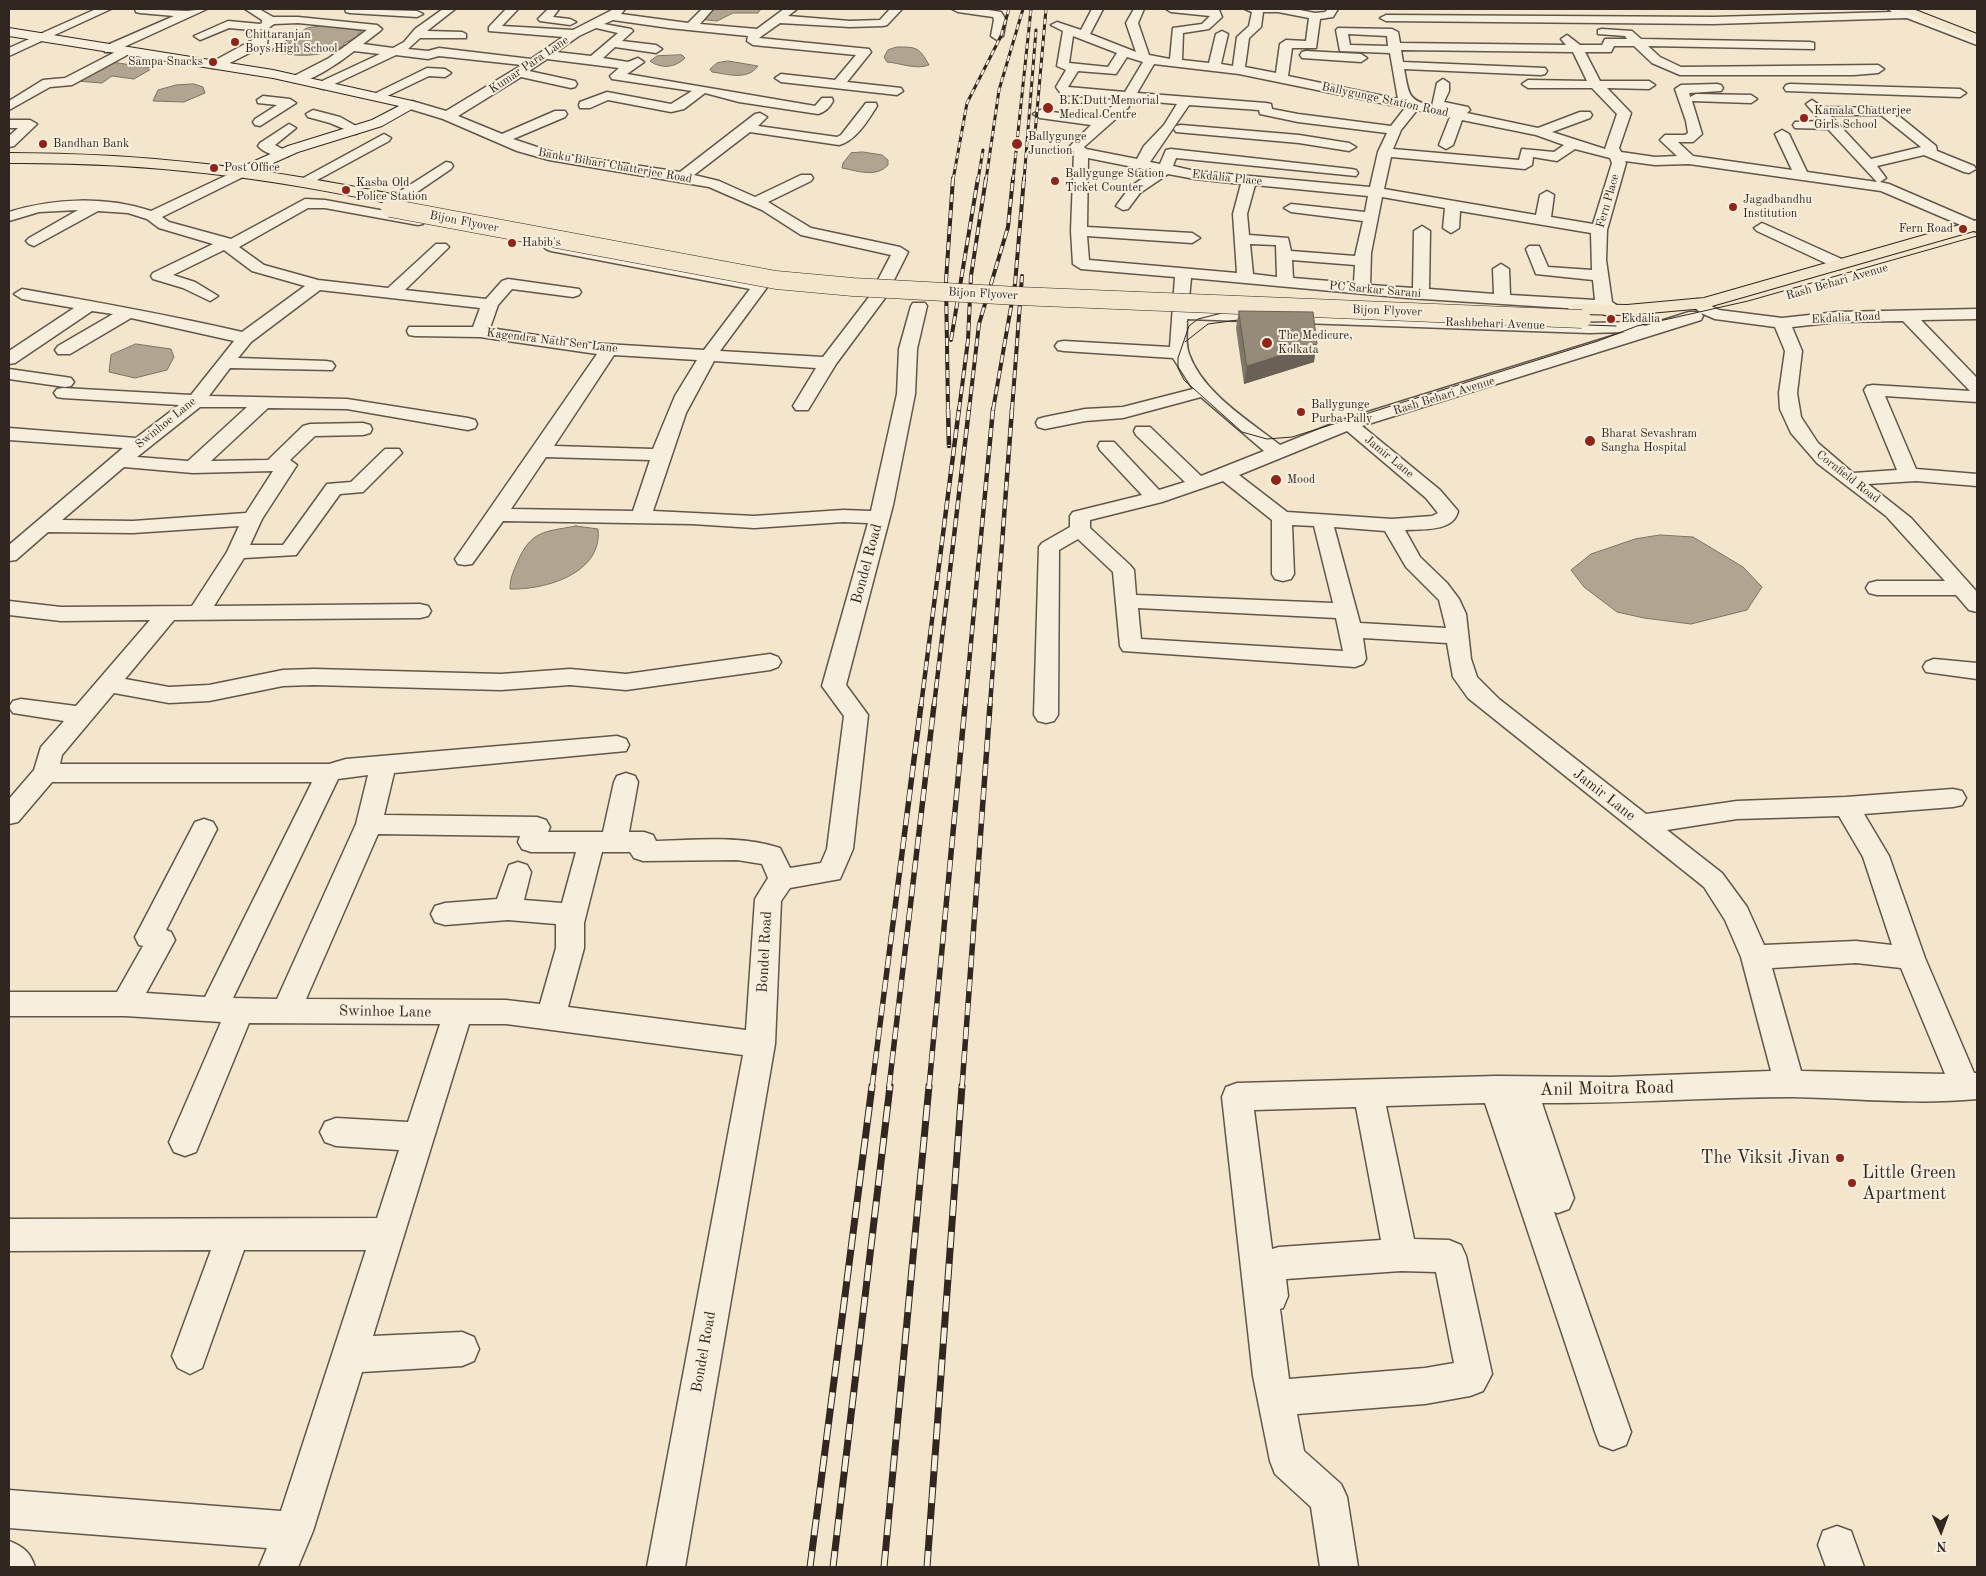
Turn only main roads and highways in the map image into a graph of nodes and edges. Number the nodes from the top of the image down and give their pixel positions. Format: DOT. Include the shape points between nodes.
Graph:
graph roads {
  1 [pos="1909,11"];
  2 [pos="1976,27"];
  3 [pos="9,32"];
  4 [pos="1977,40"];
  5 [pos="9,158"];
  6 [pos="9,165"];
  7 [pos="235,175"];
  8 [pos="396,203"];
  9 [pos="1976,230"];
  10 [pos="1703,309"];
  11 [pos="1605,312"];
  1 -- 2 [label="main road"];
  1 -- 4 [label="main road"];
  3 -- 7 [label="main road, Banku Bihari Chatterjee Road" via="408,100 356,130 284,153"];
  5 -- 7 [label="main road" via="111,159"];
  6 -- 7 [label="main road" via="102,165"];
  7 -- 8 [label="main road" via="303,182"];
  7 -- 8 [label="main road, Bijon Flyover" via="367,203"];
  8 -- 11 [label="main road, Bijon Flyover, bridge" via="776,280 853,287 1028,297 1579,314"];
  9 -- 10 [label="main road, Rash Behari Avenue" via="1840,264"];
  9 -- 10 [label="main road, Rash Behari Avenue" via="1764,303"];
  10 -- 11 [label="main road, Rash Behari Avenue"];
  10 -- 11 [label="main road" via="1670,307"];
}
